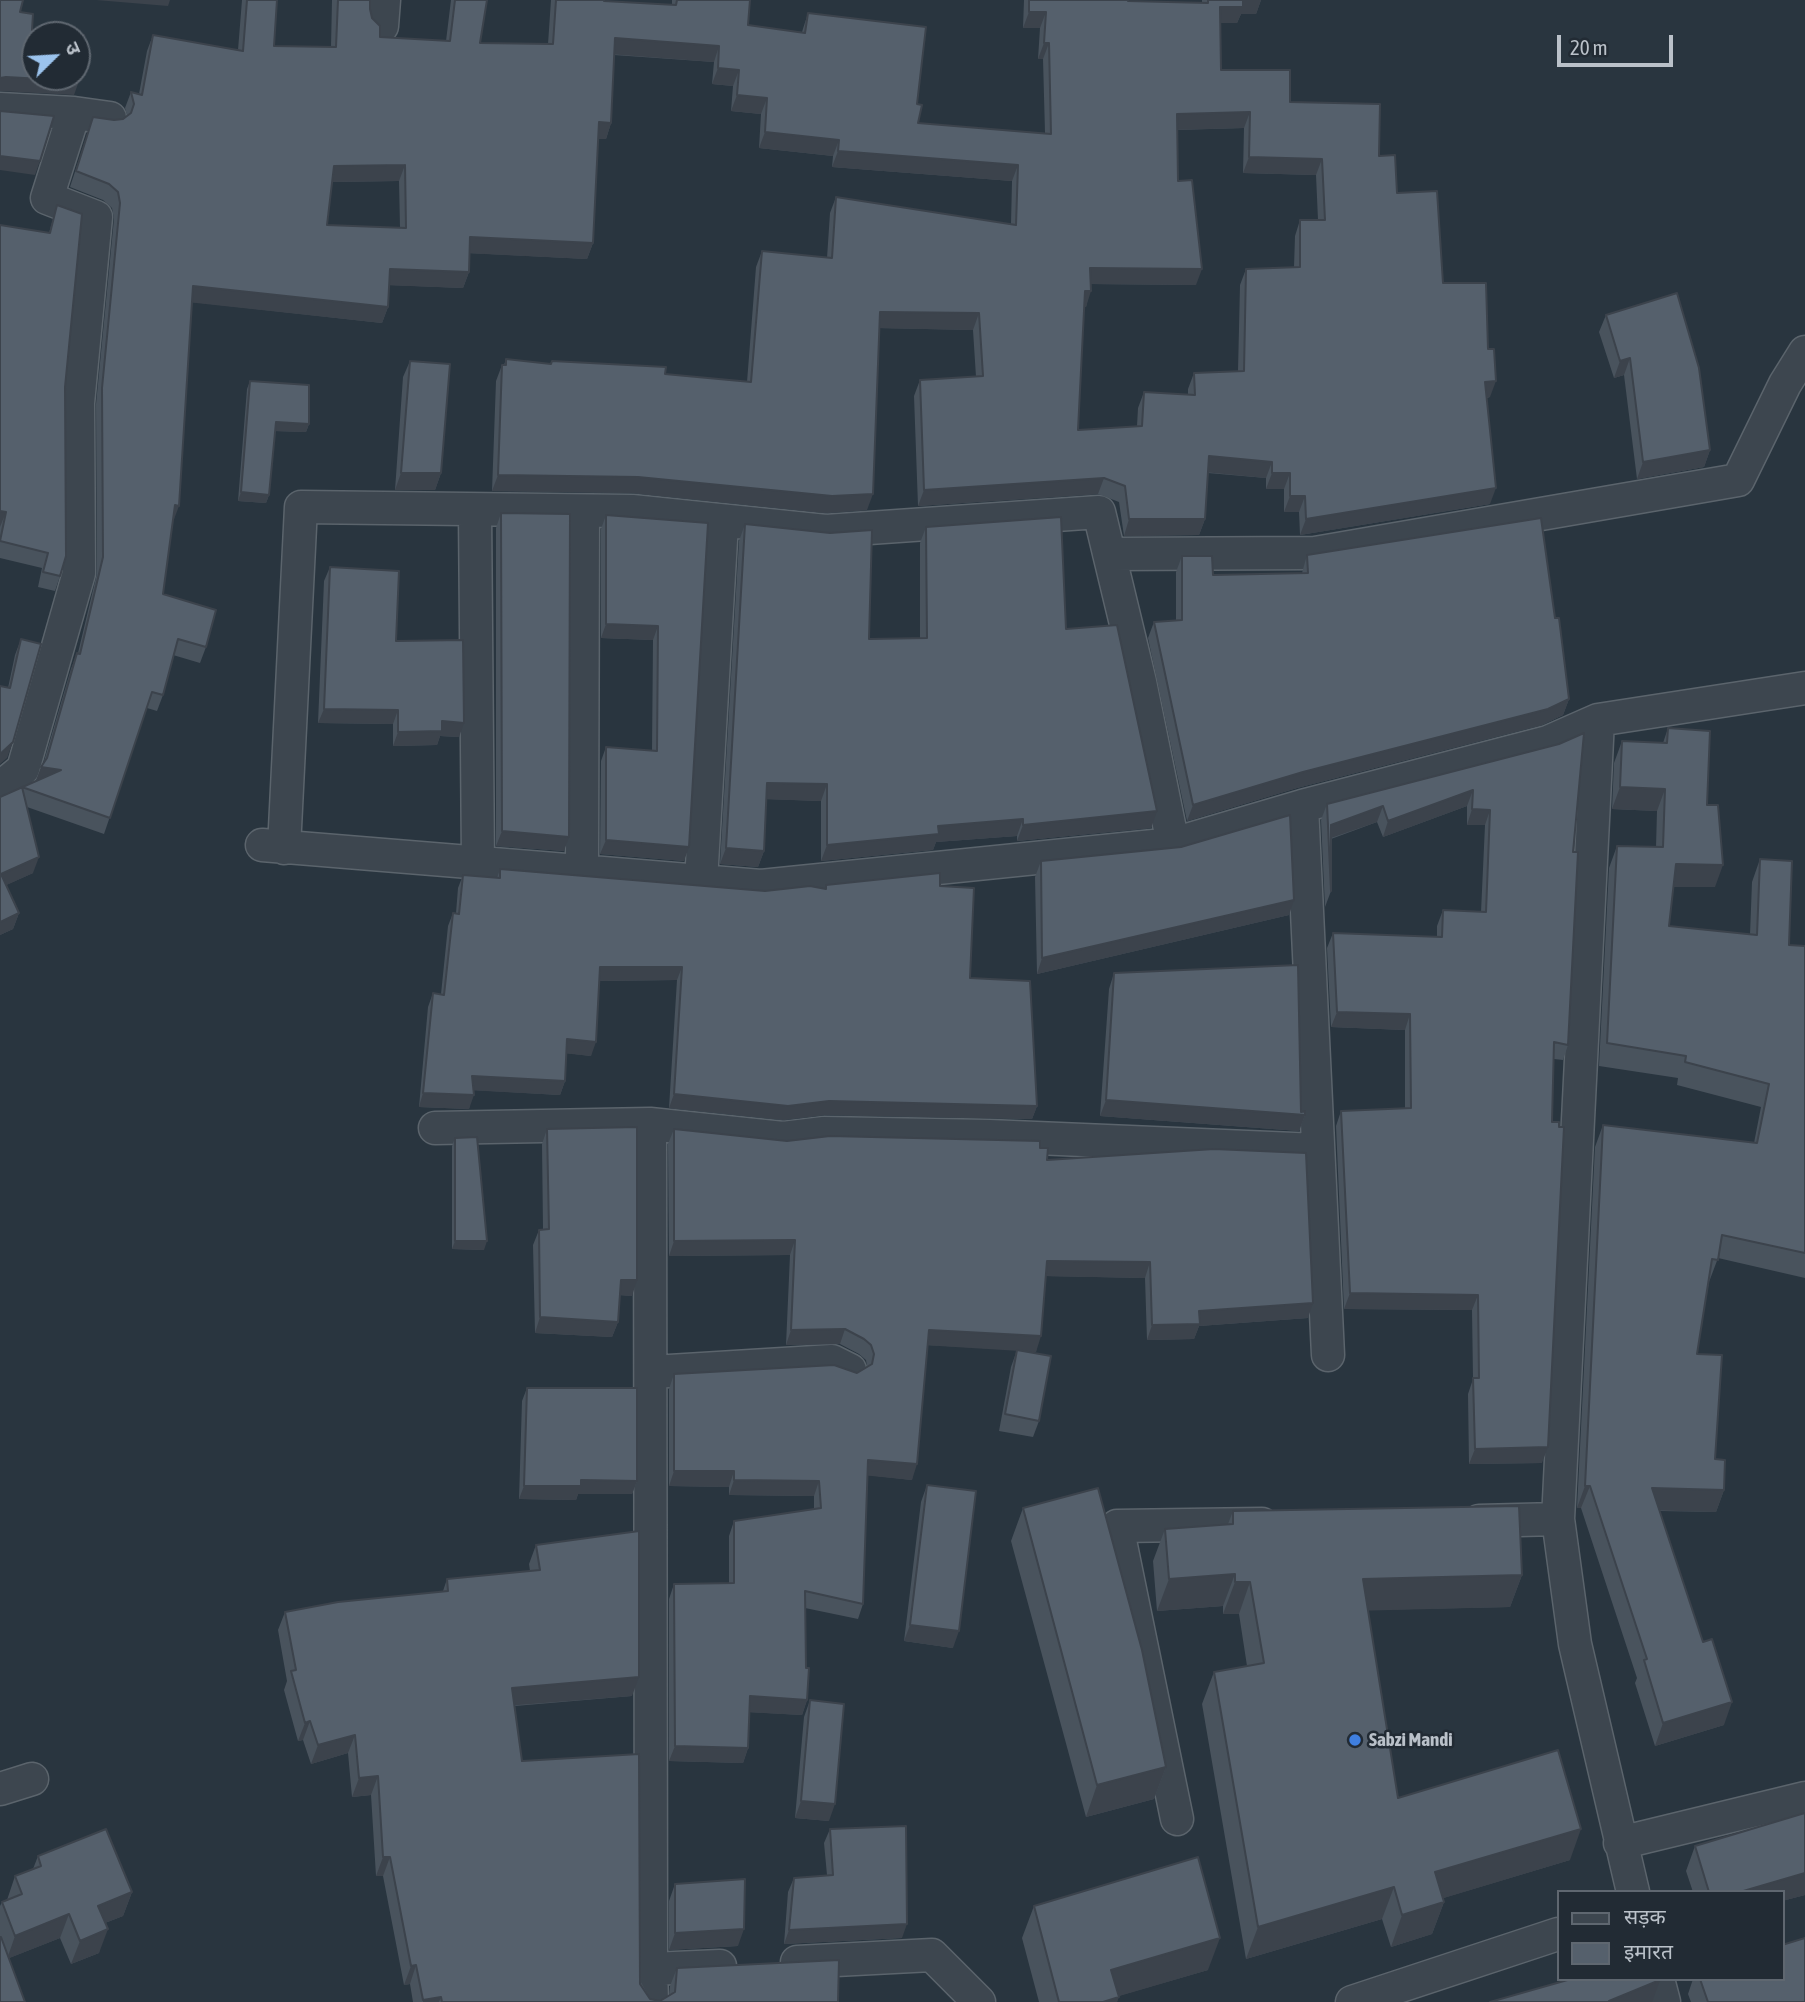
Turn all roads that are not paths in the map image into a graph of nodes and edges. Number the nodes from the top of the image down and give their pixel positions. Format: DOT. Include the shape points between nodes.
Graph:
graph roads {
  1 [pos="0,109"];
  2 [pos="74,113"];
  3 [pos="110,118"];
  4 [pos="1805,352"];
  5 [pos="475,511"];
  6 [pos="583,511"];
  7 [pos="722,523"];
  8 [pos="1109,554"];
  9 [pos="1805,688"];
  10 [pos="1598,720"];
  11 [pos="0,788"];
  12 [pos="1302,806"];
  13 [pos="1172,844"];
  14 [pos="478,863"];
  15 [pos="582,871"];
  16 [pos="701,881"];
  17 [pos="650,1124"];
  18 [pos="435,1128"];
  19 [pos="1318,1150"];
  20 [pos="1328,1355"];
  21 [pos="850,1370"];
  22 [pos="653,1372"];
  23 [pos="1558,1519"];
  24 [pos="1448,1521"];
  25 [pos="1296,1524"];
  26 [pos="32,1779"];
  27 [pos="0,1790"];
  28 [pos="1805,1798"];
  29 [pos="1177,1819"];
  30 [pos="1619,1843"];
  31 [pos="1632,1890"];
  32 [pos="1556,1935"];
  33 [pos="652,1969"];
  34 [pos="1659,1981"];
  35 [pos="652,2002"];
  36 [pos="979,2002"];
  37 [pos="1352,2002"];
  38 [pos="1664,2002"];
  1 -- 2 [label="street"];
  2 -- 3 [label="street"];
  2 -- 11 [label="street" via="47,198 96,216 78,402 79,573 23,769"];
  4 -- 8 [label="street" via="1738,480 1315,553"];
  5 -- 6 [label="street"];
  5 -- 14 [label="street"];
  5 -- 14 [label="street" via="301,507 273,846"];
  6 -- 7 [label="street" via="632,510"];
  6 -- 15 [label="street"];
  7 -- 8 [label="street" via="826,531 1099,512"];
  7 -- 16 [label="street"];
  8 -- 13 [label="street"];
  9 -- 10 [label="street"];
  10 -- 12 [label="street" via="1548,742"];
  10 -- 23 [label="street"];
  12 -- 13 [label="street"];
  12 -- 19 [label="street"];
  13 -- 16 [label="street" via="761,886"];
  14 -- 15 [label="street"];
  15 -- 16 [label="street"];
  17 -- 18 [label="street"];
  17 -- 19 [label="street" via="783,1138 824,1133 975,1136"];
  17 -- 22 [label="street"];
  19 -- 20 [label="street"];
  21 -- 22 [label="street" via="832,1361"];
  22 -- 33 [label="street"];
  23 -- 24 [label="street"];
  23 -- 30 [label="street" via="1575,1644"];
  25 -- 29 [label="street" via="1117,1526"];
  26 -- 27 [label="street"];
  28 -- 30 [label="street"];
  30 -- 31 [label="street"];
  32 -- 37 [label="street"];
  33 -- 35 [label="street"];
  33 -- 36 [label="street" via="932,1955"];
  34 -- 38 [label="street"];
}
